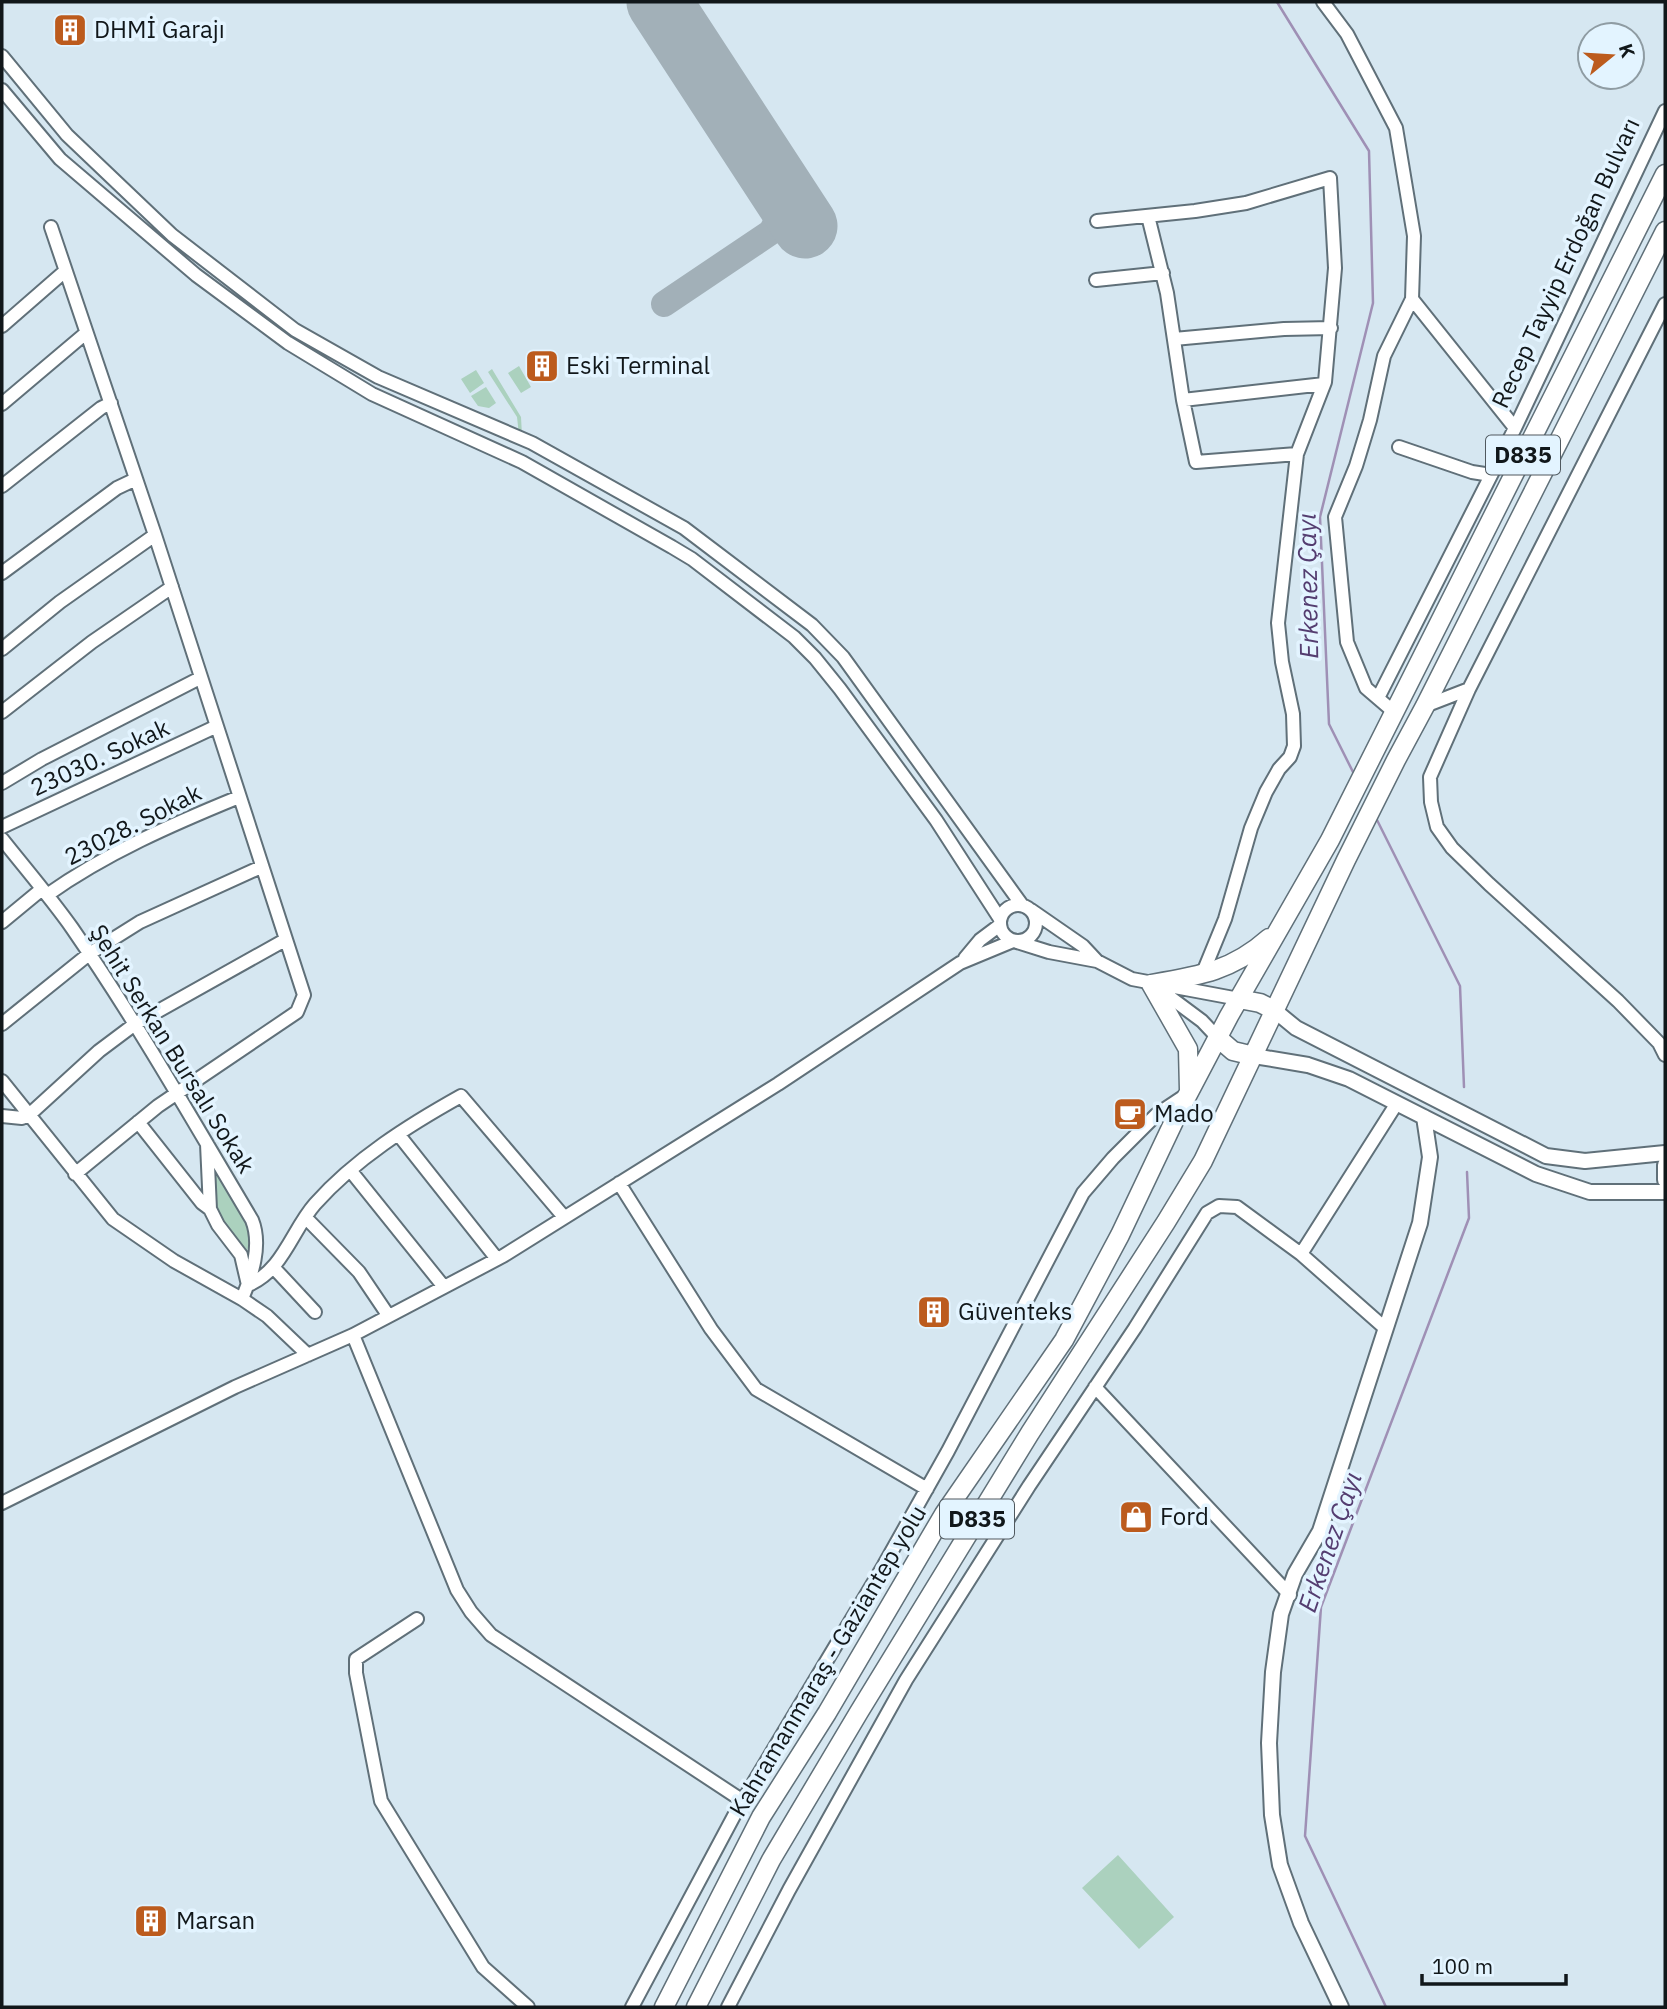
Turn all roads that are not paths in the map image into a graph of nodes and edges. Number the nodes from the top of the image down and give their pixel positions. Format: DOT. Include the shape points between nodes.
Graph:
graph roads {
  1 [pos="1323,2"];
  2 [pos="2,56"];
  3 [pos="2,90"];
  4 [pos="1665,111"];
  5 [pos="1665,174"];
  6 [pos="1149,216"];
  7 [pos="1097,221"];
  8 [pos="51,227"];
  9 [pos="1665,231"];
  10 [pos="64,272"];
  11 [pos="1163,273"];
  12 [pos="1096,280"];
  13 [pos="1412,299"];
  14 [pos="1665,304"];
  15 [pos="2,326"];
  16 [pos="1331,328"];
  17 [pos="86,333"];
  18 [pos="1174,338"];
  19 [pos="1324,384"];
  20 [pos="1183,400"];
  21 [pos="111,403"];
  22 [pos="2,404"];
  23 [pos="1515,428"];
  24 [pos="521,439"];
  25 [pos="1399,447"];
  26 [pos="1297,453"];
  27 [pos="513,458"];
  28 [pos="1491,475"];
  29 [pos="136,479"];
  30 [pos="2,486"];
  31 [pos="155,535"];
  32 [pos="2,573"];
  33 [pos="172,587"];
  34 [pos="2,649"];
  35 [pos="200,678"];
  36 [pos="1469,689"];
  37 [pos="1378,698"];
  38 [pos="1425,706"];
  39 [pos="2,712"];
  40 [pos="1394,712"];
  41 [pos="215,727"];
  42 [pos="2,783"];
  43 [pos="239,797"];
  44 [pos="2,827"];
  45 [pos="2,839"];
  46 [pos="261,867"];
  47 [pos="44,892"];
  48 [pos="1027,908"];
  49 [pos="2,922"];
  50 [pos="1000,922"];
  51 [pos="1277,931"];
  52 [pos="285,940"];
  53 [pos="1015,941"];
  54 [pos="89,954"];
  55 [pos="1097,961"];
  56 [pos="960,963"];
  57 [pos="1202,975"];
  58 [pos="1152,984"];
  59 [pos="1239,999"];
  60 [pos="1274,1010"];
  61 [pos="2,1024"];
  62 [pos="135,1024"];
  63 [pos="1218,1038"];
  64 [pos="1665,1055"];
  65 [pos="1254,1056"];
  66 [pos="2,1081"];
  67 [pos="178,1092"];
  68 [pos="1189,1094"];
  69 [pos="1397,1103"];
  70 [pos="29,1115"];
  71 [pos="2,1116"];
  72 [pos="1424,1117"];
  73 [pos="138,1122"];
  74 [pos="398,1134"];
  75 [pos="207,1144"];
  76 [pos="1665,1153"];
  77 [pos="1665,1165"];
  78 [pos="350,1170"];
  79 [pos="75,1174"];
  80 [pos="1665,1180"];
  81 [pos="619,1183"];
  82 [pos="1665,1192"];
  83 [pos="210,1209"];
  84 [pos="564,1217"];
  85 [pos="306,1218"];
  86 [pos="1301,1254"];
  87 [pos="497,1259"];
  88 [pos="274,1268"];
  89 [pos="248,1284"];
  90 [pos="444,1287"];
  91 [pos="242,1299"];
  92 [pos="315,1312"];
  93 [pos="388,1315"];
  94 [pos="1386,1329"];
  95 [pos="354,1335"];
  96 [pos="308,1355"];
  97 [pos="1095,1387"];
  98 [pos="927,1489"];
  99 [pos="2,1503"];
  100 [pos="1290,1595"];
  101 [pos="417,1619"];
  102 [pos="743,1801"];
  103 [pos="528,2007"];
  104 [pos="632,2007"];
  105 [pos="664,2007"];
  106 [pos="696,2007"];
  107 [pos="728,2007"];
  108 [pos="1341,2007"];
  1 -- 13 [label="street" via="1347,34 1396,128 1414,236"];
  2 -- 24 [label="street" via="67,135 172,235 295,330 378,377"];
  3 -- 27 [label="street" via="60,159 196,275 288,343 372,394"];
  4 -- 23 [label="street, Recep Tayyip Erdoğan Bulvarı"];
  5 -- 40 [label="highway, Recep Tayyip Erdoğan Bulvarı / D835"];
  6 -- 7 [label="street"];
  6 -- 11 [label="street"];
  6 -- 16 [label="street" via="1246,203 1330,178 1335,268"];
  8 -- 10 [label="street"];
  9 -- 38 [label="highway, D835"];
  10 -- 15 [label="street"];
  10 -- 17 [label="street"];
  11 -- 12 [label="street"];
  11 -- 18 [label="street"];
  13 -- 23 [label="street"];
  13 -- 37 [label="street" via="1384,356 1370,420 1335,517 1347,642 1366,688"];
  14 -- 36 [label="street"];
  16 -- 18 [label="street"];
  16 -- 19 [label="street"];
  17 -- 21 [label="street"];
  17 -- 22 [label="street"];
  18 -- 20 [label="street"];
  19 -- 20 [label="street"];
  19 -- 26 [label="street"];
  20 -- 26 [label="street" via="1196,462"];
  21 -- 29 [label="street"];
  21 -- 30 [label="street"];
  23 -- 28 [label="street, Recep Tayyip Erdoğan Bulvarı"];
  24 -- 27 [label="street"];
  24 -- 48 [label="street" via="684,527 811,625 843,657"];
  25 -- 28 [label="street"];
  26 -- 57 [label="street" via="1278,623 1294,746 1251,828 1226,919"];
  27 -- 50 [label="street" via="692,559 794,637 840,689 920,798"];
  28 -- 37 [label="street, Recep Tayyip Erdoğan Bulvarı"];
  29 -- 31 [label="street"];
  29 -- 32 [label="street" via="117,488"];
  31 -- 33 [label="street"];
  31 -- 34 [label="street"];
  33 -- 35 [label="street"];
  33 -- 39 [label="street"];
  35 -- 41 [label="street"];
  35 -- 42 [label="street"];
  36 -- 38 [label="street"];
  36 -- 64 [label="street" via="1430,777 1437,827 1489,884 1618,1001"];
  37 -- 40 [label="street"];
  38 -- 60 [label="highway, D835"];
  40 -- 51 [label="highway, Recep Tayyip Erdoğan Bulvarı / D835" via="1330,840"];
  41 -- 43 [label="street"];
  41 -- 44 [label="street, 23030. Sokak"];
  43 -- 46 [label="street"];
  43 -- 47 [label="street, 23028. Sokak" via="134,843"];
  45 -- 47 [label="street, Şehit Serkan Bursalı Sokak"];
  46 -- 52 [label="street"];
  46 -- 54 [label="street" via="140,922"];
  47 -- 49 [label="street, 23028. Sokak"];
  47 -- 54 [label="street, Şehit Serkan Bursalı Sokak"];
  48 -- 50 [label="street" via="1016,905 1006,909"];
  48 -- 53 [label="street" via="1036,922 1033,934"];
  48 -- 55 [label="street" via="1083,946"];
  50 -- 53 [label="street" via="1004,935"];
  50 -- 56 [label="street"];
  51 -- 57 [label="highway" via="1230,966"];
  51 -- 59 [label="highway, D835"];
  52 -- 62 [label="street"];
  52 -- 67 [label="street" via="304,996 297,1012"];
  53 -- 55 [label="street"];
  53 -- 56 [label="street"];
  54 -- 61 [label="street"];
  54 -- 62 [label="street, Şehit Serkan Bursalı Sokak"];
  55 -- 58 [label="street"];
  56 -- 81 [label="street"];
  57 -- 58 [label="highway"];
  58 -- 59 [label="street"];
  58 -- 63 [label="street"];
  58 -- 68 [label="highway" via="1188,1049"];
  59 -- 60 [label="highway"];
  59 -- 63 [label="highway, Kahramanmaraş - Gaziantep yolu / D835"];
  60 -- 65 [label="highway, D835"];
  60 -- 76 [label="main road" via="1296,1028 1546,1156 1585,1161"];
  62 -- 67 [label="street, Şehit Serkan Bursalı Sokak"];
  62 -- 70 [label="street"];
  63 -- 65 [label="highway" via="1233,1051"];
  63 -- 68 [label="highway, Kahramanmaraş - Gaziantep yolu / D835"];
  65 -- 69 [label="main road" via="1318,1068"];
  65 -- 106 [label="highway, D835" via="1203,1161 1030,1433 771,1860"];
  66 -- 70 [label="street"];
  67 -- 73 [label="street"];
  67 -- 75 [label="street, Şehit Serkan Bursalı Sokak"];
  68 -- 98 [label="street" via="1156,1115 1083,1192"];
  68 -- 105 [label="highway, Kahramanmaraş - Gaziantep yolu / D835" via="1063,1340 944,1514 761,1817"];
  69 -- 72 [label="main road"];
  69 -- 86 [label="street"];
  70 -- 71 [label="street"];
  70 -- 79 [label="street"];
  72 -- 82 [label="main road" via="1536,1174 1590,1192"];
  72 -- 94 [label="main road" via="1430,1157 1420,1223"];
  73 -- 79 [label="street"];
  73 -- 83 [label="street"];
  74 -- 78 [label="street"];
  74 -- 84 [label="street" via="461,1096"];
  74 -- 87 [label="street"];
  75 -- 83 [label="street"];
  75 -- 89 [label="street, Şehit Serkan Bursalı Sokak" via="256,1230"];
  77 -- 80 [label="main road"];
  78 -- 85 [label="street"];
  78 -- 90 [label="street"];
  79 -- 91 [label="street" via="113,1219 174,1261"];
  81 -- 84 [label="street"];
  81 -- 98 [label="street" via="711,1329 757,1389"];
  83 -- 89 [label="street" via="241,1255"];
  84 -- 87 [label="street"];
  85 -- 88 [label="street"];
  85 -- 93 [label="street" via="359,1272"];
  86 -- 94 [label="street"];
  86 -- 97 [label="street" via="1237,1207 1213,1209"];
  87 -- 90 [label="street"];
  88 -- 89 [label="street"];
  88 -- 92 [label="street"];
  89 -- 91 [label="street, Şehit Serkan Bursalı Sokak"];
  90 -- 93 [label="street"];
  91 -- 96 [label="street"];
  93 -- 95 [label="street"];
  94 -- 100 [label="main road" via="1320,1531 1295,1574"];
  95 -- 96 [label="street"];
  95 -- 102 [label="street" via="457,1590 471,1612 491,1635"];
  96 -- 99 [label="street"];
  97 -- 100 [label="street"];
  97 -- 107 [label="street" via="906,1679"];
  98 -- 102 [label="street"];
  100 -- 108 [label="main road" via="1281,1615 1273,1672 1269,1743 1272,1815 1280,1864 1301,1923"];
  101 -- 103 [label="street" via="356,1659 381,1801 483,1967"];
  102 -- 104 [label="street"];
}
